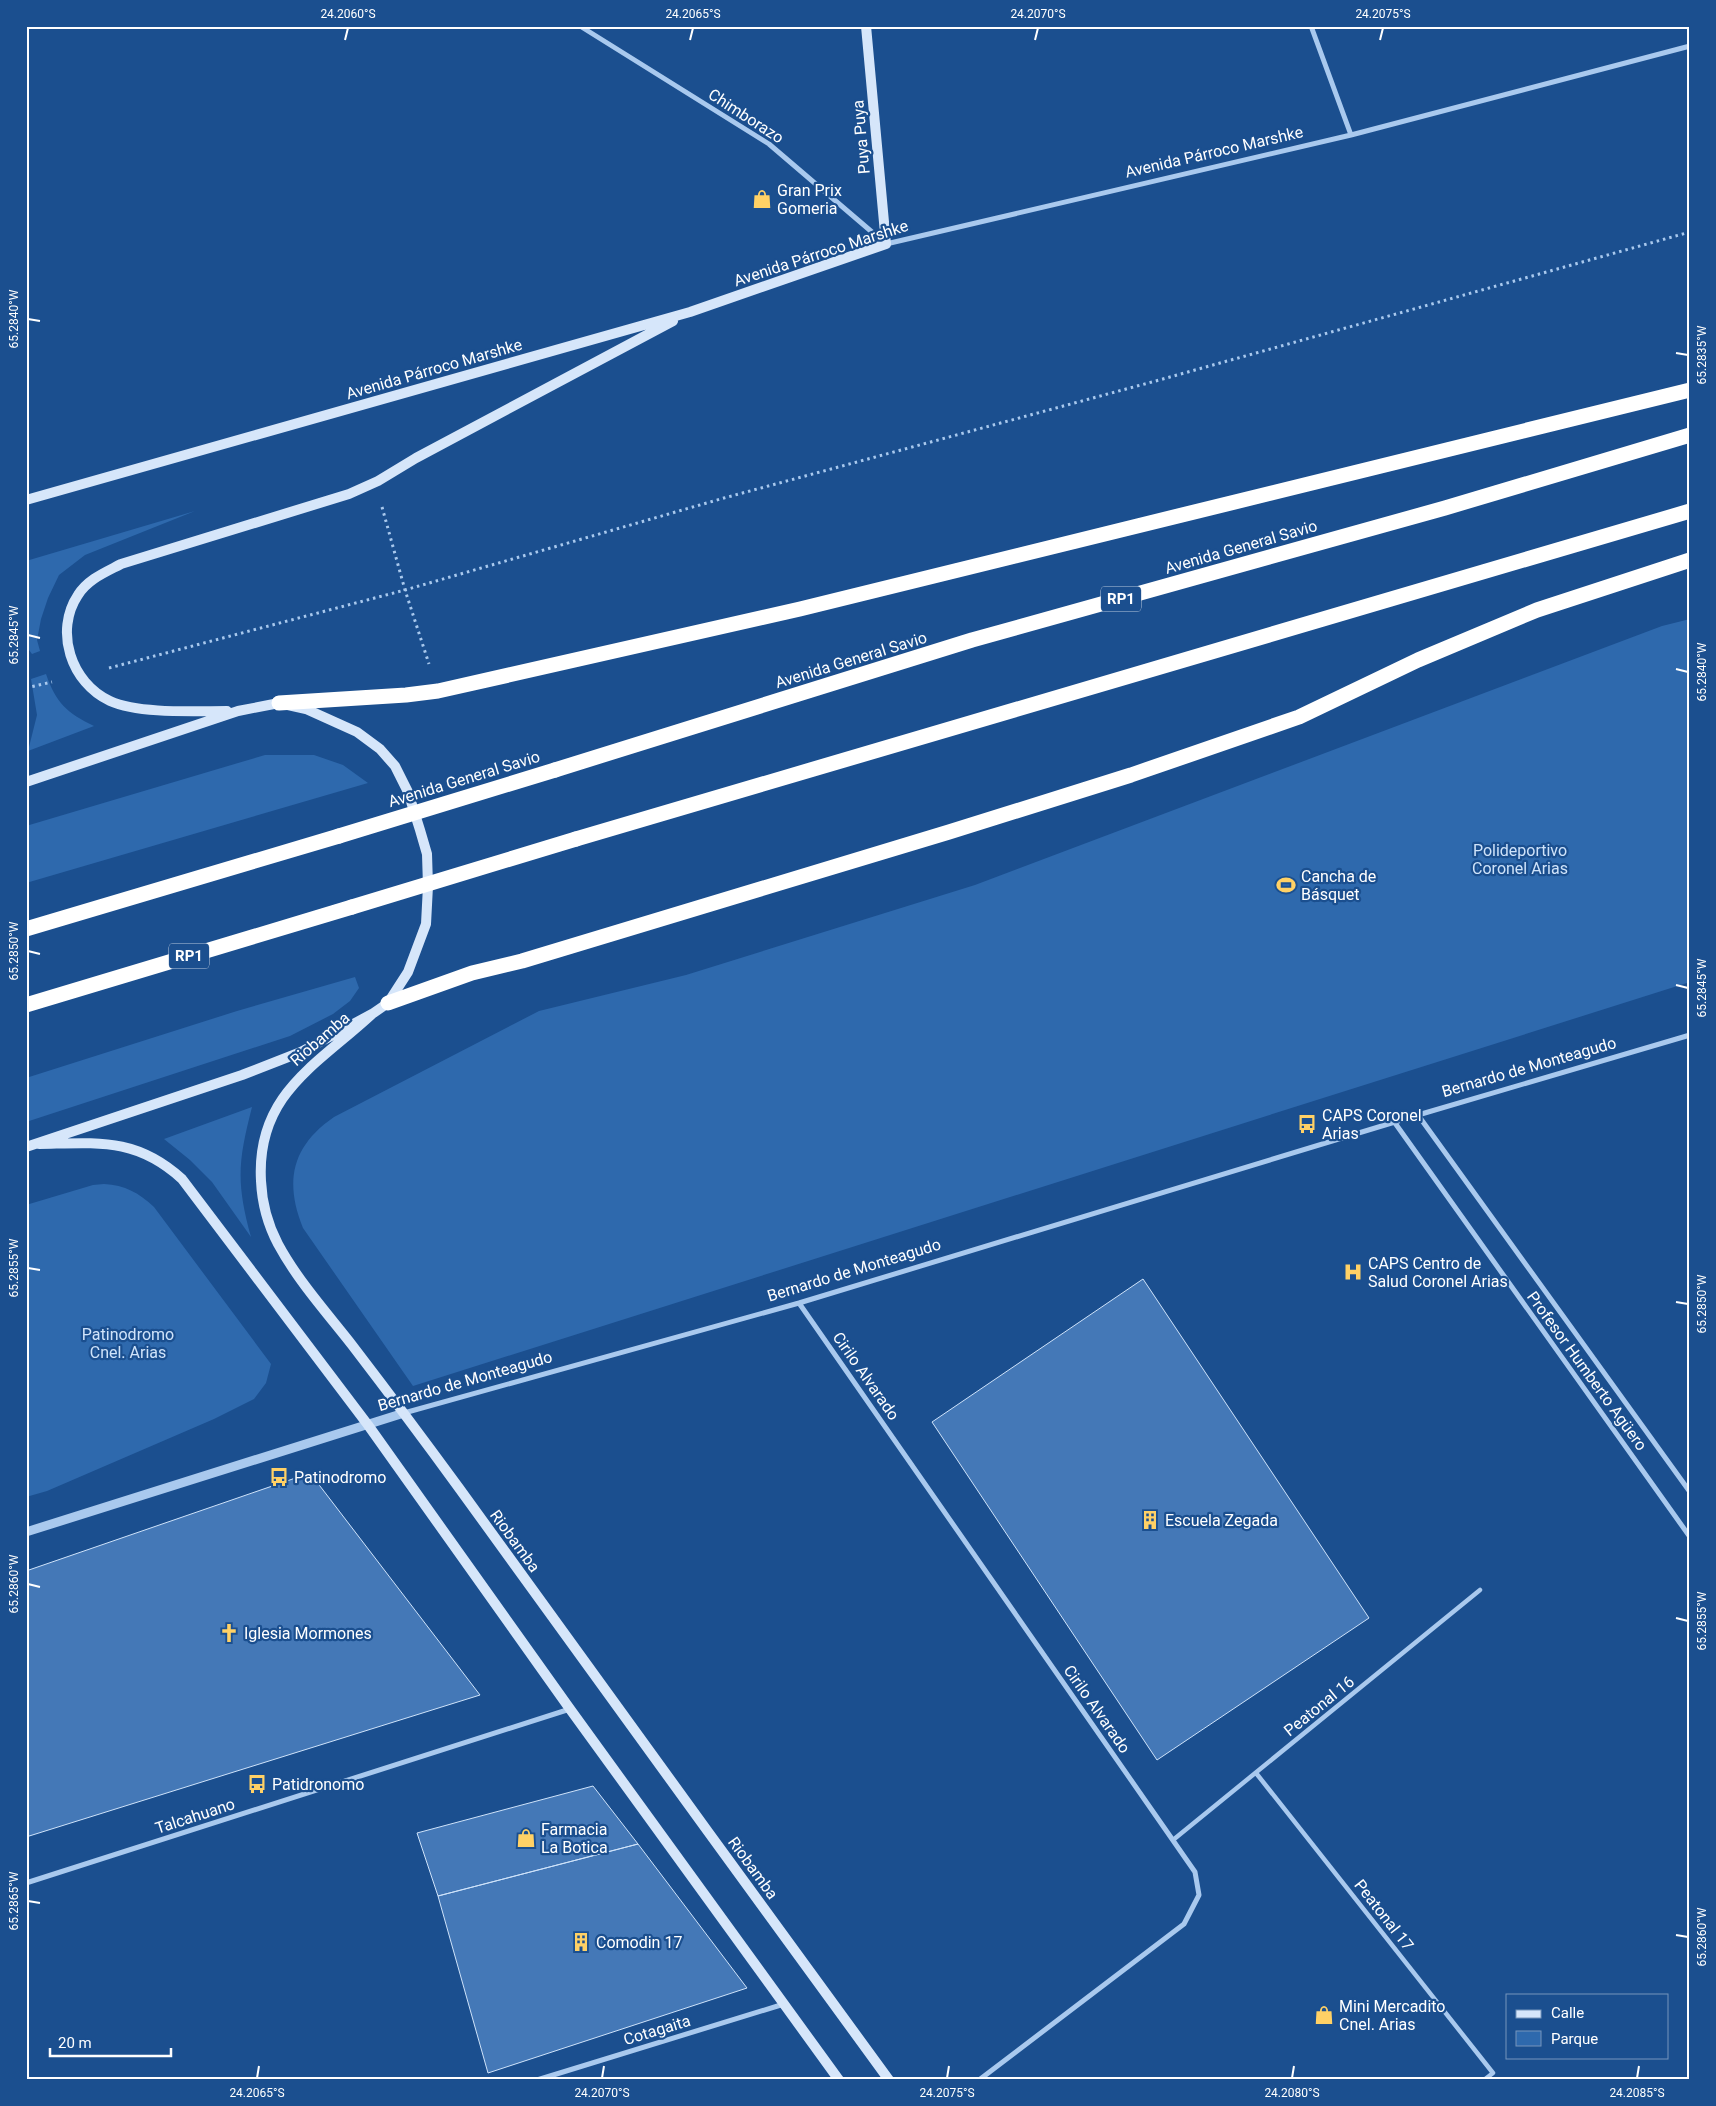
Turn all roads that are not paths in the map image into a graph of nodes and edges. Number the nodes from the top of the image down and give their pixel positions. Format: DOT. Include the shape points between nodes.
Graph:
graph roads {
  1 [pos="580,26"];
  2 [pos="866,26"];
  3 [pos="1311,26"];
  4 [pos="1690,46"];
  5 [pos="1351,136"];
  6 [pos="886,244"];
  7 [pos="690,312"];
  8 [pos="1690,390"];
  9 [pos="1690,435"];
  10 [pos="26,500"];
  11 [pos="1690,511"];
  12 [pos="1690,560"];
  13 [pos="279,703"];
  14 [pos="238,711"];
  15 [pos="26,782"];
  16 [pos="26,930"];
  17 [pos="388,1003"];
  18 [pos="26,1005"];
  19 [pos="372,1014"];
  20 [pos="1690,1035"];
  21 [pos="1418,1115"];
  22 [pos="1395,1123"];
  23 [pos="39,1144"];
  24 [pos="26,1147"];
  25 [pos="799,1303"];
  26 [pos="404,1413"];
  27 [pos="368,1425"];
  28 [pos="1690,1492"];
  29 [pos="26,1532"];
  30 [pos="1690,1537"];
  31 [pos="1480,1590"];
  32 [pos="570,1709"];
  33 [pos="1256,1773"];
  34 [pos="1173,1840"];
  35 [pos="26,1883"];
  36 [pos="784,2004"];
  37 [pos="537,2080"];
  38 [pos="839,2080"];
  39 [pos="889,2080"];
  40 [pos="979,2080"];
  41 [pos="1484,2080"];
  1 -- 6 [label="street, Chimborazo" via="769,144"];
  2 -- 6 [label="main road, Puya Puya"];
  3 -- 5 [label="street"];
  4 -- 5 [label="street, Avenida Párroco Marshke"];
  5 -- 6 [label="street, Avenida Párroco Marshke"];
  6 -- 7 [label="main road, Avenida Párroco Marshke"];
  7 -- 10 [label="main road, Avenida Párroco Marshke"];
  7 -- 14 [label="main road" via="378,481 305,509 121,564 94,578 78,594 69,616 67,643 71,658 89,687 109,700 132,708"];
  8 -- 13 [label="highway" via="800,609 438,690"];
  9 -- 16 [label="highway, Avenida General Savio / RP1, bridge" via="1444,508 972,640"];
  11 -- 18 [label="highway, RP1, bridge" via="576,839"];
  12 -- 17 [label="highway" via="1537,610 1418,660 1299,717 949,832 522,961 472,973"];
  13 -- 14 [label="main road"];
  13 -- 17 [label="main road" via="318,712 357,732 390,760 408,792 427,854 426,924 408,972"];
  14 -- 15 [label="main road"];
  17 -- 19 [label="main road"];
  19 -- 23 [label="main road" via="301,1052"];
  19 -- 26 [label="main road, Riobamba" via="310,1066 283,1097 265,1137 260,1181 266,1212 278,1244"];
  20 -- 21 [label="street, Bernardo de Monteagudo"];
  21 -- 22 [label="street, Bernardo de Monteagudo"];
  21 -- 28 [label="street, Profesor Humberto Agüero"];
  22 -- 25 [label="street, Bernardo de Monteagudo"];
  22 -- 30 [label="street, Profesor Humberto Agüero"];
  23 -- 24 [label="main road"];
  23 -- 27 [label="main road" via="100,1143 136,1149 168,1167 182,1179"];
  25 -- 26 [label="street, Bernardo de Monteagudo"];
  25 -- 34 [label="street, Cirilo Alvarado"];
  26 -- 27 [label="street, Bernardo de Monteagudo"];
  26 -- 39 [label="main road, Riobamba"];
  27 -- 29 [label="street, Bernardo de Monteagudo"];
  27 -- 32 [label="main road"];
  31 -- 33 [label="street, Peatonal 16"];
  32 -- 35 [label="street, Talcahuano"];
  32 -- 36 [label="main road"];
  33 -- 34 [label="street, Peatonal 16"];
  33 -- 41 [label="street, Peatonal 17" via="1493,2073"];
  34 -- 40 [label="street, Cirilo Alvarado" via="1196,1872 1199,1895 1184,1924"];
  36 -- 37 [label="street, Cotagaita"];
  36 -- 38 [label="main road"];
}
